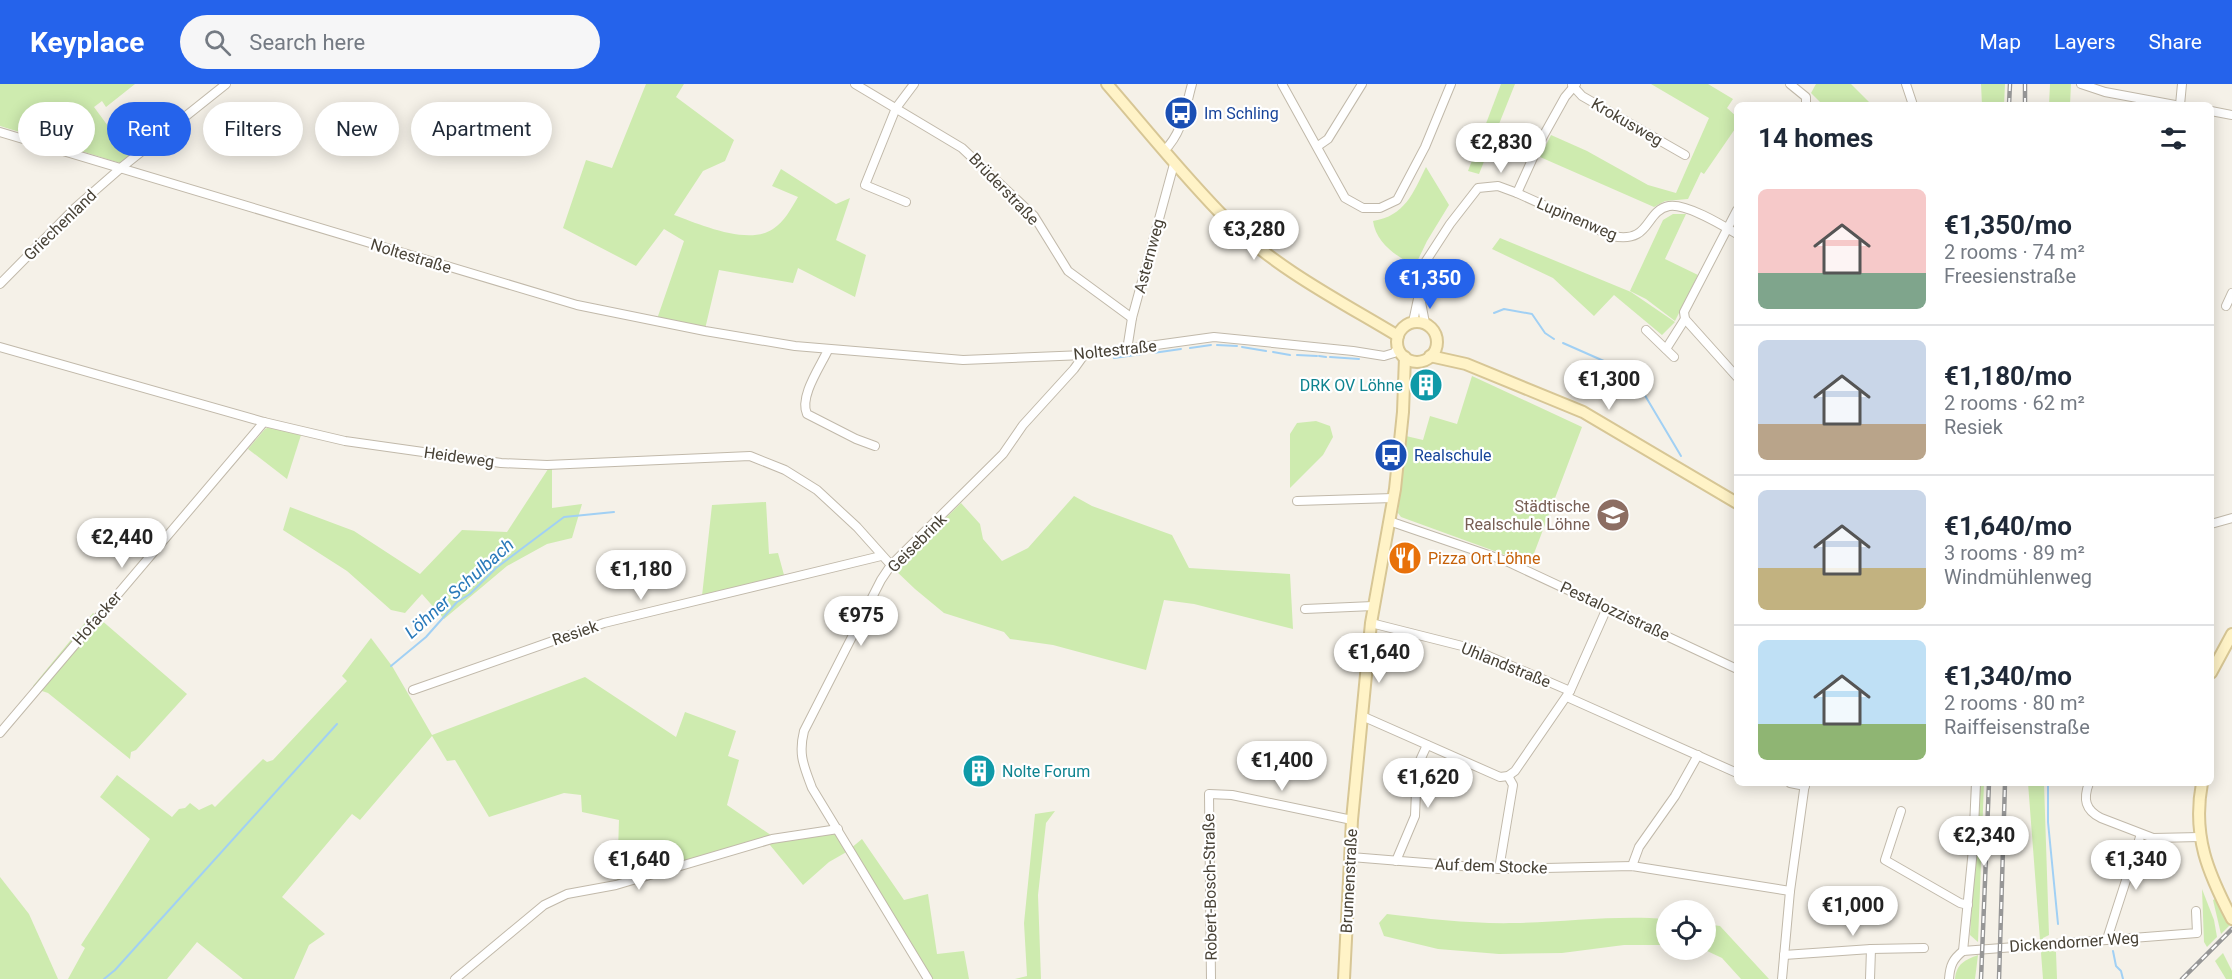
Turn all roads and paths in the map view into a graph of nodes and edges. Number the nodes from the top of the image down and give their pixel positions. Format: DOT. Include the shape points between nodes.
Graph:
graph roads {
  1 [pos="226,84"];
  2 [pos="855,84"];
  3 [pos="914,84"];
  4 [pos="1107,84"];
  5 [pos="1192,84"];
  6 [pos="1282,84"];
  7 [pos="1362,84"];
  8 [pos="1451,84"];
  9 [pos="1790,84"];
  10 [pos="1906,84"];
  11 [pos="2081,84"];
  12 [pos="2181,84"];
  13 [pos="1574,85"];
  14 [pos="1806,102"];
  15 [pos="1912,102"];
  16 [pos="2159,102"];
  17 [pos="2180,102"];
  18 [pos="896,108"];
  19 [pos="2214,112"];
  20 [pos="2232,115"];
  21 [pos="0,132"];
  22 [pos="1318,146"];
  23 [pos="1164,152"];
  24 [pos="1685,155"];
  25 [pos="1174,164"];
  26 [pos="122,167"];
  27 [pos="1517,193"];
  28 [pos="906,202"];
  29 [pos="1734,215"];
  30 [pos="1727,228"];
  31 [pos="1734,232"];
  32 [pos="0,284"];
  33 [pos="1420,292"];
  34 [pos="2232,293"];
  35 [pos="2226,306"];
  36 [pos="1685,316"];
  37 [pos="1132,318"];
  38 [pos="1425,323"];
  39 [pos="1404,328"];
  40 [pos="1646,330"];
  41 [pos="1437,344"];
  42 [pos="0,347"];
  43 [pos="1666,349"];
  44 [pos="828,350"];
  45 [pos="1127,350"];
  46 [pos="1402,353"];
  47 [pos="1084,355"];
  48 [pos="1430,356"];
  49 [pos="1674,357"];
  50 [pos="1418,361"];
  51 [pos="1460,363"];
  52 [pos="1734,373"];
  53 [pos="1404,390"];
  54 [pos="264,422"];
  55 [pos="875,446"];
  56 [pos="1393,498"];
  57 [pos="1734,500"];
  58 [pos="1297,501"];
  59 [pos="2232,518"];
  60 [pos="1389,521"];
  61 [pos="2214,523"];
  62 [pos="881,556"];
  63 [pos="891,565"];
  64 [pos="1373,606"];
  65 [pos="1607,608"];
  66 [pos="1305,609"];
  67 [pos="1371,623"];
  68 [pos="2232,634"];
  69 [pos="1734,668"];
  70 [pos="2214,668"];
  71 [pos="413,690"];
  72 [pos="1568,694"];
  73 [pos="1362,716"];
  74 [pos="0,733"];
  75 [pos="1427,745"];
  76 [pos="1698,754"];
  77 [pos="1734,772"];
  78 [pos="1508,776"];
  79 [pos="1805,786"];
  80 [pos="1976,786"];
  81 [pos="2088,786"];
  82 [pos="2202,786"];
  83 [pos="1901,811"];
  84 [pos="1352,820"];
  85 [pos="838,829"];
  86 [pos="2141,834"];
  87 [pos="2200,837"];
  88 [pos="1351,857"];
  89 [pos="1396,861"];
  90 [pos="1632,866"];
  91 [pos="1499,869"];
  92 [pos="1790,891"];
  93 [pos="1968,905"];
  94 [pos="2196,911"];
  95 [pos="2232,919"];
  96 [pos="2107,939"];
  97 [pos="1924,948"];
  98 [pos="1871,949"];
  99 [pos="1963,951"];
  100 [pos="1784,956"];
  101 [pos="455,979"];
  102 [pos="928,979"];
  103 [pos="1211,979"];
  104 [pos="1344,979"];
  105 [pos="1782,979"];
  106 [pos="1870,979"];
  107 [pos="1949,979"];
  1 -- 26 [label="street, Griechenland"];
  2 -- 18 [label="street, Brüderstraße"];
  3 -- 18 [label="street"];
  4 -- 23 [label="main road"];
  5 -- 23 [label="street" via="1179,132"];
  6 -- 22 [label="street"];
  7 -- 22 [label="street" via="1328,139"];
  8 -- 22 [label="street" via="1425,147 1397,200 1380,208 1363,208 1345,198"];
  9 -- 14 [label="street" via="1806,97"];
  10 -- 15 [label="street"];
  11 -- 16 [label="street"];
  12 -- 17 [label="street"];
  13 -- 24 [label="street, Krokusweg" via="1582,96"];
  13 -- 27 [label="street" via="1541,140"];
  18 -- 28 [label="street" via="865,185"];
  18 -- 37 [label="street, Brüderstraße" via="971,155 1034,216 1068,271"];
  19 -- 20 [label="street"];
  21 -- 26 [label="street, Noltestraße"];
  23 -- 25 [label="main road"];
  25 -- 37 [label="street, Asternweg"];
  25 -- 39 [label="main road" via="1229,222 1302,278 1367,317"];
  26 -- 32 [label="street, Griechenland" via="50,231"];
  26 -- 44 [label="street, Noltestraße" via="577,305 705,331"];
  27 -- 30 [label="street, Lupinenweg" via="1623,238 1637,235 1662,208 1670,206 1691,210"];
  27 -- 33 [label="street" via="1488,186 1478,188 1470,196 1426,261"];
  29 -- 30 [label="street"];
  30 -- 31 [label="street"];
  30 -- 36 [label="street"];
  33 -- 38 [label="street"];
  33 -- 39 [label="street"];
  34 -- 35 [label="street"];
  36 -- 43 [label="street"];
  36 -- 52 [label="street"];
  37 -- 45 [label="street, Asternweg"];
  38 -- 39 [label="main road"];
  38 -- 41 [label="main road" via="1435,334"];
  39 -- 46 [label="main road"];
  40 -- 43 [label="street"];
  41 -- 48 [label="main road"];
  41 -- 51 [label="main road"];
  42 -- 54 [label="street, Heideweg"];
  43 -- 49 [label="street"];
  44 -- 47 [label="street, Noltestraße" via="963,360"];
  44 -- 55 [label="street" via="805,398 807,414"];
  45 -- 46 [label="street, Noltestraße" via="1214,337 1380,356"];
  45 -- 47 [label="street, Noltestraße"];
  46 -- 50 [label="main road"];
  46 -- 53 [label="main road, Brunnenstraße"];
  47 -- 63 [label="street, Geisebrink" via="1023,425 1004,454"];
  48 -- 50 [label="main road"];
  48 -- 51 [label="main road"];
  50 -- 53 [label="main road, Brunnenstraße"];
  51 -- 57 [label="main road" via="1583,412"];
  53 -- 56 [label="main road, Brunnenstraße"];
  54 -- 62 [label="street, Heideweg" via="345,441 501,463 547,465 750,456 785,470 817,490"];
  54 -- 74 [label="street, Hofacker"];
  56 -- 58 [label="street"];
  56 -- 60 [label="main road, Brunnenstraße"];
  59 -- 61 [label="street"];
  60 -- 64 [label="main road, Brunnenstraße"];
  60 -- 65 [label="street, Pestalozzistraße" via="1506,561"];
  62 -- 63 [label="street, Heideweg"];
  62 -- 71 [label="street, Resiek" via="604,623"];
  63 -- 85 [label="street, Geisebrink" via="800,745 801,760 812,788"];
  64 -- 66 [label="street"];
  64 -- 67 [label="main road, Brunnenstraße"];
  65 -- 69 [label="street, Pestalozzistraße"];
  65 -- 72 [label="street"];
  67 -- 72 [label="street, Uhlandstraße" via="1470,648"];
  67 -- 73 [label="main road, Brunnenstraße"];
  68 -- 70 [label="main road"];
  72 -- 76 [label="street, Uhlandstraße"];
  72 -- 78 [label="street"];
  73 -- 75 [label="street"];
  73 -- 84 [label="main road, Brunnenstraße"];
  75 -- 78 [label="street" via="1500,777"];
  75 -- 89 [label="street" via="1418,767 1415,816"];
  76 -- 77 [label="street, Uhlandstraße"];
  76 -- 90 [label="street" via="1675,796 1639,847"];
  78 -- 91 [label="street" via="1513,785"];
  79 -- 92 [label="street"];
  80 -- 93 [label="street"];
  81 -- 86 [label="street" via="2085,803 2094,815"];
  82 -- 87 [label="main road"];
  83 -- 93 [label="street" via="1885,860"];
  84 -- 88 [label="main road, Brunnenstraße"];
  84 -- 103 [label="street, Robert-Bosch-Straße" via="1232,795 1209,794"];
  85 -- 101 [label="street" via="772,839 616,885 567,894 544,905"];
  85 -- 102 [label="street, Geisebrink"];
  86 -- 87 [label="street" via="2153,838"];
  86 -- 96 [label="street"];
  87 -- 95 [label="main road" via="2212,878"];
  88 -- 89 [label="street, Auf dem Stocke"];
  88 -- 104 [label="main road, Brunnenstraße"];
  89 -- 91 [label="street, Auf dem Stocke"];
  90 -- 91 [label="street, Auf dem Stocke"];
  90 -- 92 [label="street, Auf dem Stocke"];
  92 -- 100 [label="street"];
  93 -- 99 [label="street"];
  94 -- 96 [label="street, Dickendorner Weg" via="2197,933"];
  96 -- 99 [label="street, Dickendorner Weg"];
  97 -- 98 [label="street"];
  98 -- 100 [label="street"];
  98 -- 106 [label="street"];
  99 -- 107 [label="street" via="1950,966"];
  100 -- 105 [label="street"];
}
